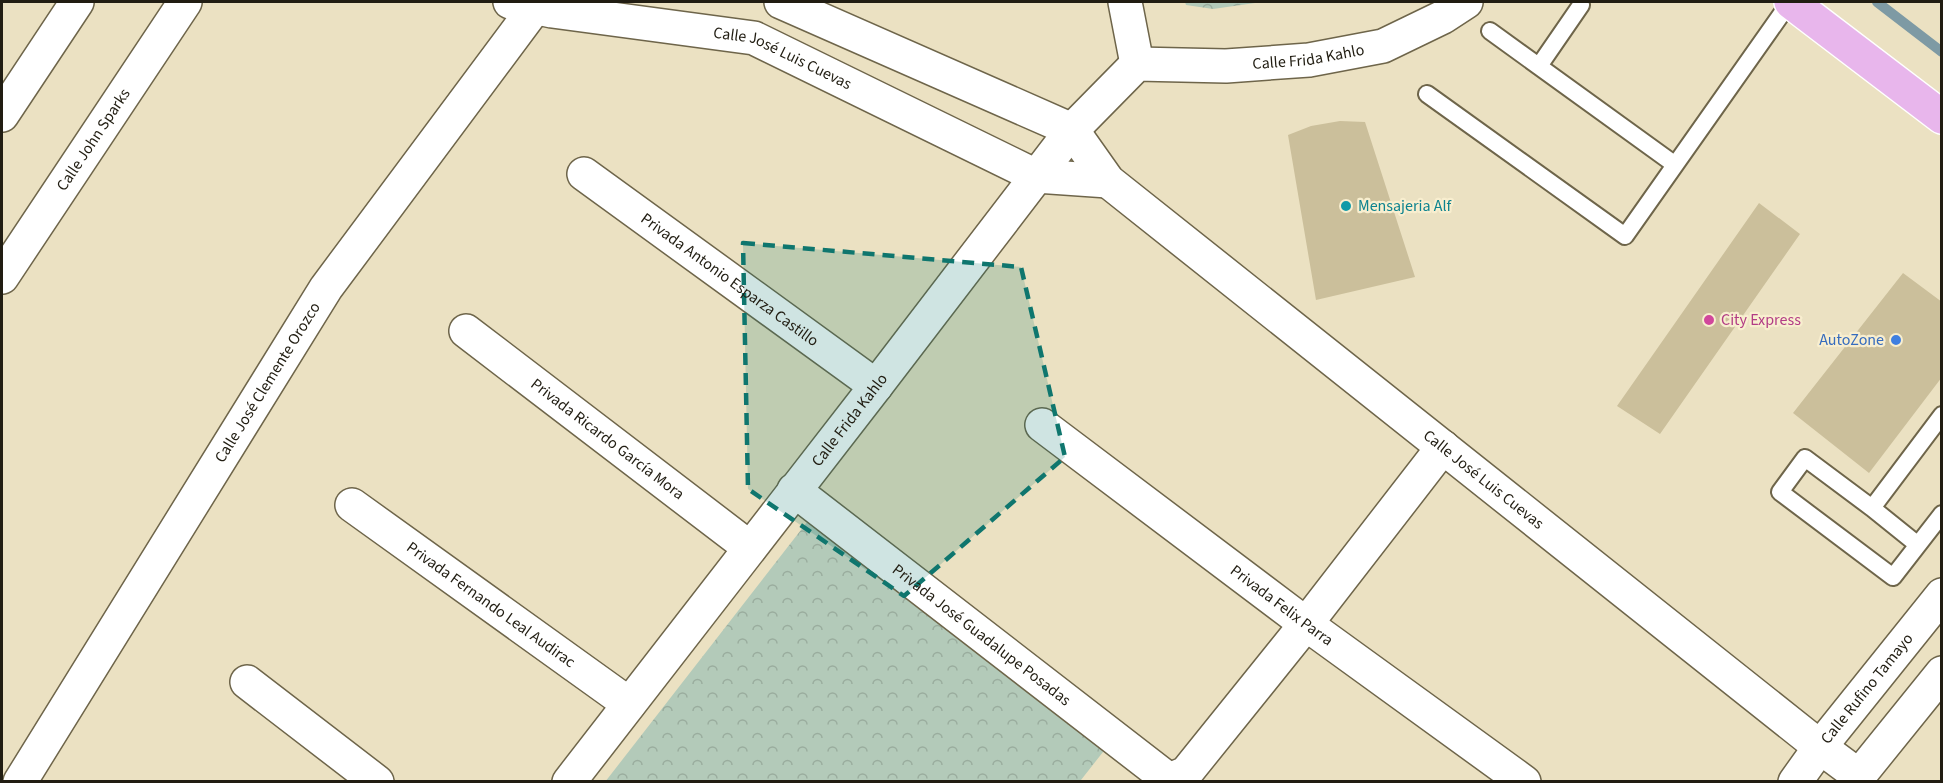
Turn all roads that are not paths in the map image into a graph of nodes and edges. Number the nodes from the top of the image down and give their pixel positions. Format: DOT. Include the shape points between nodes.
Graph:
graph roads {
  1 [pos="77,2"];
  2 [pos="184,2"];
  3 [pos="781,2"];
  4 [pos="1125,2"];
  5 [pos="1466,2"];
  6 [pos="1791,2"];
  7 [pos="528,3"];
  8 [pos="1581,5"];
  9 [pos="1490,31"];
  10 [pos="1137,64"];
  11 [pos="1539,66"];
  12 [pos="1427,93"];
  13 [pos="2,115"];
  14 [pos="1941,117"];
  15 [pos="1072,130"];
  16 [pos="1674,164"];
  17 [pos="585,174"];
  18 [pos="1036,176"];
  19 [pos="1108,180"];
  20 [pos="2,277"];
  21 [pos="466,331"];
  22 [pos="876,386"];
  23 [pos="1941,415"];
  24 [pos="1042,426"];
  25 [pos="1443,447"];
  26 [pos="794,490"];
  27 [pos="352,505"];
  28 [pos="1872,508"];
  29 [pos="1941,514"];
  30 [pos="1918,545"];
  31 [pos="750,548"];
  32 [pos="1941,595"];
  33 [pos="1306,624"];
  34 [pos="1941,673"];
  35 [pos="247,682"];
  36 [pos="629,704"];
  37 [pos="1820,747"];
  38 [pos="1856,779"];
  39 [pos="1167,781"];
  40 [pos="20,782"];
  41 [pos="377,782"];
  42 [pos="569,782"];
  43 [pos="1524,782"];
  44 [pos="1795,782"];
  1 -- 13 [label="street"];
  2 -- 20 [label="street, Calle John Sparks"];
  3 -- 15 [label="street"];
  4 -- 10 [label="street"];
  5 -- 10 [label="street, Calle Frida Kahlo" via="1383,46 1309,60 1226,66"];
  6 -- 14 [label="main road"];
  6 -- 16 [label="lane"];
  7 -- 18 [label="street, Calle José Luis Cuevas" via="552,11 754,38"];
  7 -- 40 [label="street, Calle José Clemente Orozco" via="326,288"];
  8 -- 11 [label="lane"];
  9 -- 11 [label="lane"];
  10 -- 15 [label="street, Calle Frida Kahlo"];
  11 -- 16 [label="lane"];
  12 -- 16 [label="lane" via="1624,236"];
  15 -- 18 [label="street, Calle Frida Kahlo"];
  15 -- 19 [label="street, Calle José Luis Cuevas"];
  17 -- 22 [label="street, Privada Antonio Esparza Castillo"];
  18 -- 19 [label="street"];
  18 -- 22 [label="street, Calle Frida Kahlo"];
  19 -- 25 [label="street, Calle José Luis Cuevas"];
  21 -- 31 [label="street, Privada Ricardo García Mora"];
  22 -- 26 [label="street, Calle Frida Kahlo"];
  23 -- 28 [label="lane"];
  24 -- 33 [label="street, Privada Felix Parra"];
  25 -- 33 [label="street"];
  25 -- 37 [label="street, Calle José Luis Cuevas"];
  26 -- 31 [label="street, Calle Frida Kahlo"];
  26 -- 39 [label="street, Privada José Guadalupe Posadas"];
  27 -- 36 [label="street, Privada Fernando Leal Audirac"];
  28 -- 30 [label="lane"];
  28 -- 30 [label="lane" via="1805,458 1780,492 1893,577"];
  29 -- 30 [label="lane"];
  31 -- 36 [label="street, Calle Frida Kahlo"];
  32 -- 37 [label="street, Calle Rufino Tamayo"];
  33 -- 39 [label="street" via="1186,774"];
  33 -- 43 [label="street, Privada Felix Parra"];
  34 -- 38 [label="street"];
  35 -- 41 [label="street"];
  36 -- 42 [label="street, Calle Frida Kahlo"];
  37 -- 38 [label="street, Calle José Luis Cuevas"];
  37 -- 44 [label="street, Calle Rufino Tamayo"];
}
